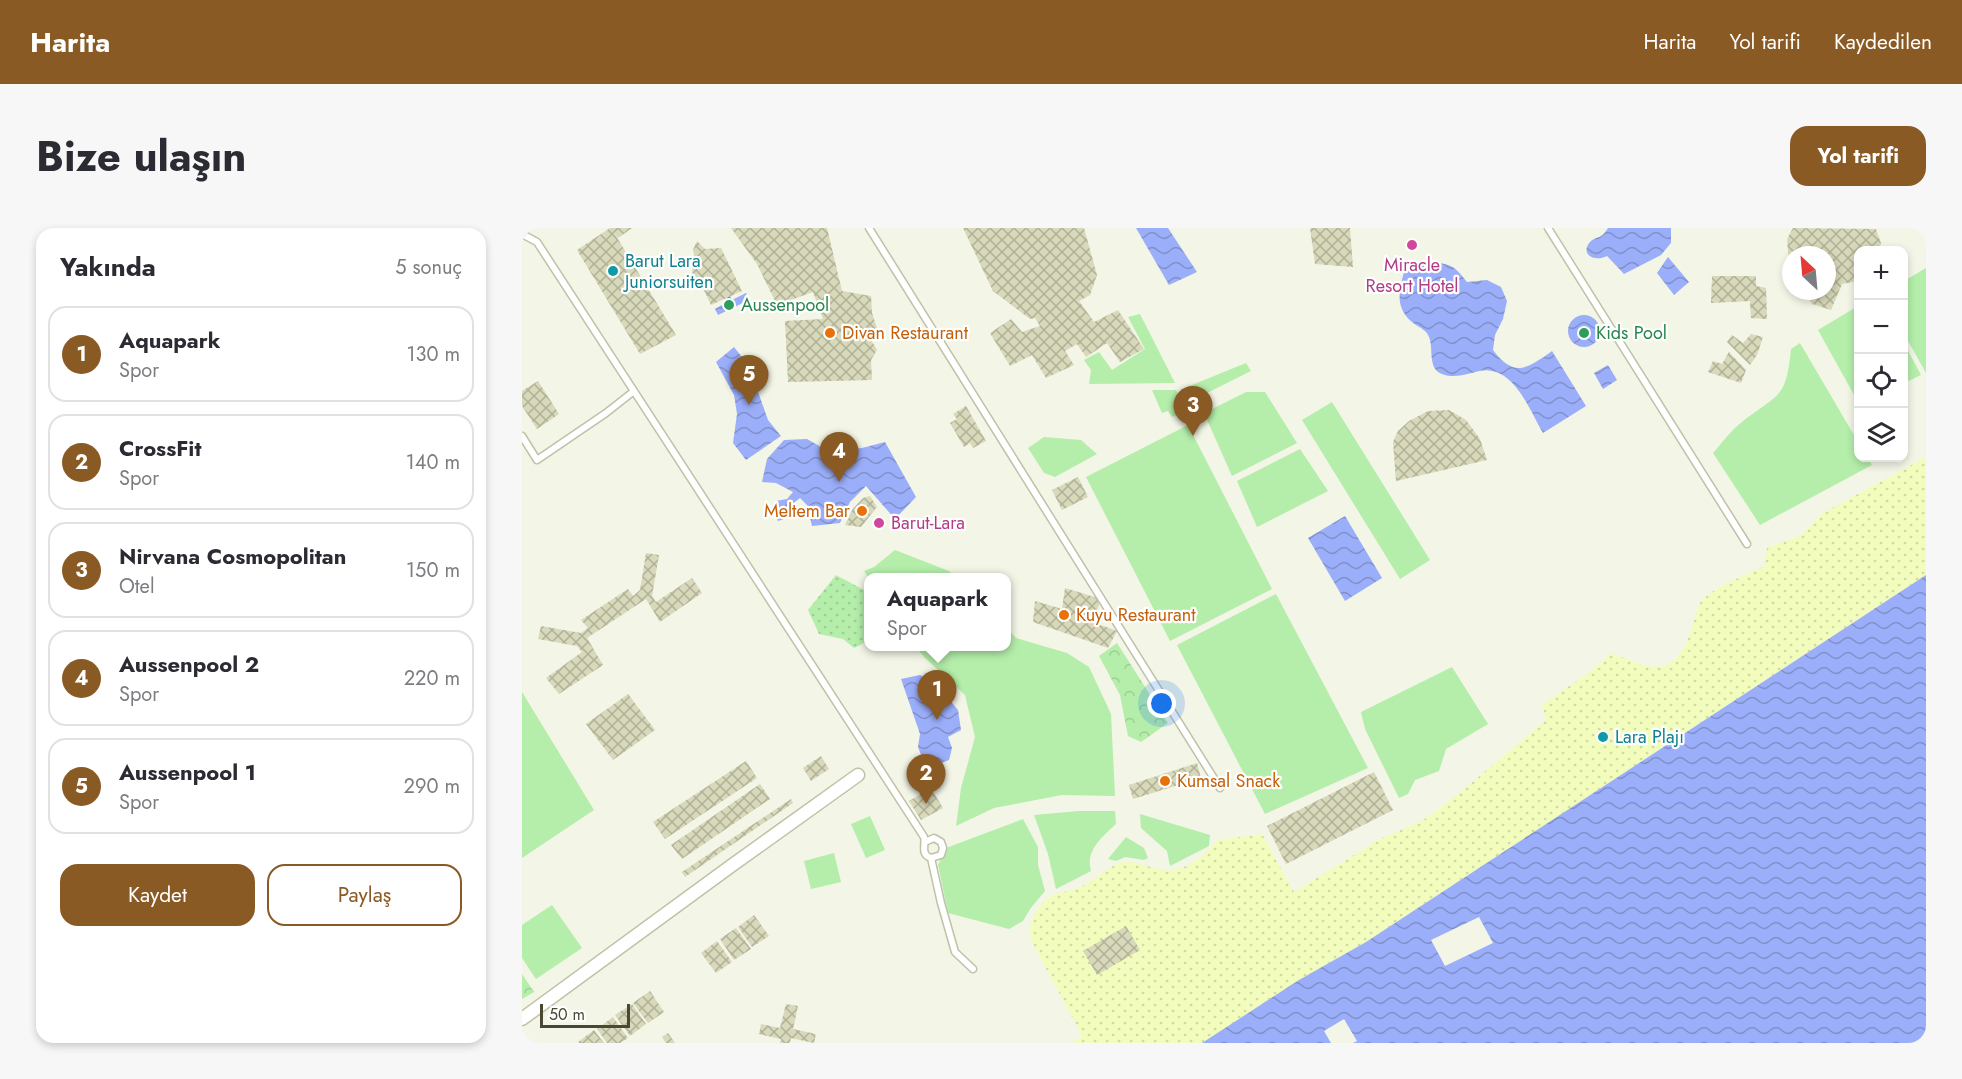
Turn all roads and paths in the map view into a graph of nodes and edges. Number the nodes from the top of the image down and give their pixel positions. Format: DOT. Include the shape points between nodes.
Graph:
graph roads {
  1 [pos="869,228"];
  2 [pos="1548,228"];
  3 [pos="522,234"];
  4 [pos="634,391"];
  5 [pos="522,436"];
  6 [pos="1748,544"];
  7 [pos="858,775"];
  8 [pos="1220,788"];
  9 [pos="925,842"];
  10 [pos="931,858"];
  11 [pos="973,969"];
  12 [pos="522,1019"];
  1 -- 8 [label="lane"];
  2 -- 6 [label="lane"];
  3 -- 4 [label="lane" via="537,242"];
  4 -- 5 [label="lane" via="537,460"];
  4 -- 9 [label="lane"];
  7 -- 12 [label="street"];
  9 -- 10 [label="lane" via="924,852"];
  9 -- 10 [label="lane" via="934,838 943,845 941,855"];
  10 -- 11 [label="lane" via="955,952"];
}
